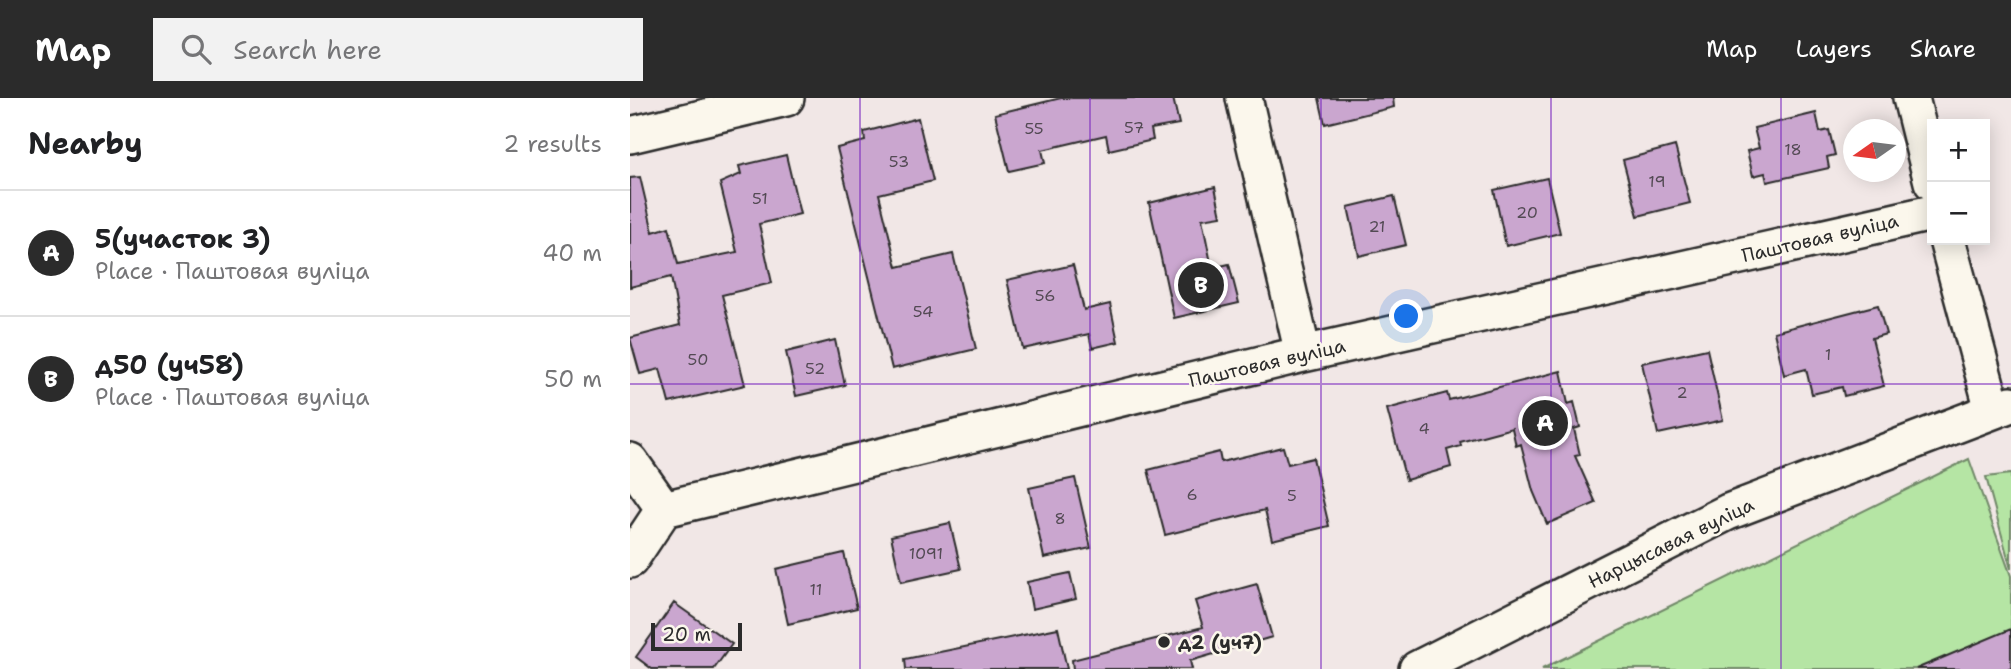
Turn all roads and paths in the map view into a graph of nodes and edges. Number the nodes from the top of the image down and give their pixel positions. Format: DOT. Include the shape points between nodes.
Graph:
graph roads {
  1 [pos="786,98"];
  2 [pos="1244,98"];
  3 [pos="1911,98"];
  4 [pos="630,135"];
  5 [pos="1927,162"];
  6 [pos="1927,214"];
  7 [pos="1949,245"];
  8 [pos="1303,354"];
  9 [pos="2002,407"];
  10 [pos="630,461"];
  11 [pos="664,509"];
  12 [pos="630,560"];
  13 [pos="1417,669"];
  1 -- 4 [label="street"];
  2 -- 8 [label="street"];
  3 -- 5 [label="street"];
  6 -- 8 [label="street, Паштовая вуліца"];
  7 -- 9 [label="street"];
  8 -- 11 [label="street, Паштовая вуліца"];
  9 -- 13 [label="street, Нарцысавая вуліца" via="1728,512"];
  10 -- 11 [label="street"];
  11 -- 12 [label="street"];
}
